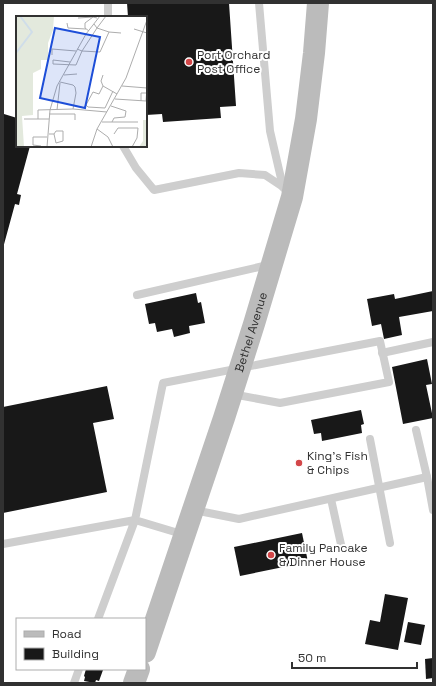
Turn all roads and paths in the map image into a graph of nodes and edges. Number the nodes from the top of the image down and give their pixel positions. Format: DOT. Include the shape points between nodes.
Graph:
graph roads {
  1 [pos="108,3"];
  2 [pos="259,3"];
  3 [pos="318,3"];
  4 [pos="108,16"];
  5 [pos="124,147"];
  6 [pos="288,192"];
  7 [pos="271,265"];
  8 [pos="137,295"];
  9 [pos="433,342"];
  10 [pos="382,352"];
  11 [pos="240,369"];
  12 [pos="232,394"];
  13 [pos="416,430"];
  14 [pos="370,439"];
  15 [pos="427,477"];
  16 [pos="379,488"];
  17 [pos="331,498"];
  18 [pos="193,510"];
  19 [pos="433,510"];
  20 [pos="135,520"];
  21 [pos="185,535"];
  22 [pos="390,543"];
  23 [pos="3,544"];
  24 [pos="342,549"];
  25 [pos="98,618"];
  26 [pos="146,649"];
  27 [pos="79,670"];
  28 [pos="139,670"];
  29 [pos="74,683"];
  30 [pos="134,683"];
  1 -- 4 [label="lane"];
  2 -- 6 [label="lane" via="270,131"];
  3 -- 6 [label="main road, Bethel Avenue" via="302,146"];
  5 -- 6 [label="lane" via="154,190 239,173 265,175"];
  6 -- 7 [label="main road, Bethel Avenue"];
  7 -- 8 [label="lane"];
  7 -- 11 [label="main road, Bethel Avenue"];
  9 -- 10 [label="lane"];
  10 -- 11 [label="lane" via="380,341"];
  10 -- 12 [label="lane" via="389,382 280,403"];
  11 -- 12 [label="main road, Bethel Avenue"];
  11 -- 20 [label="lane" via="163,383"];
  12 -- 18 [label="main road, Bethel Avenue"];
  13 -- 15 [label="lane"];
  14 -- 16 [label="lane"];
  15 -- 16 [label="lane"];
  15 -- 19 [label="lane"];
  16 -- 17 [label="lane"];
  16 -- 22 [label="lane"];
  17 -- 18 [label="lane" via="239,519"];
  17 -- 24 [label="lane"];
  18 -- 21 [label="main road, Bethel Avenue"];
  20 -- 21 [label="lane"];
  20 -- 23 [label="lane"];
  20 -- 25 [label="lane"];
  21 -- 26 [label="main road, Bethel Avenue"];
  27 -- 29 [label="lane"];
  28 -- 30 [label="main road"];
}
